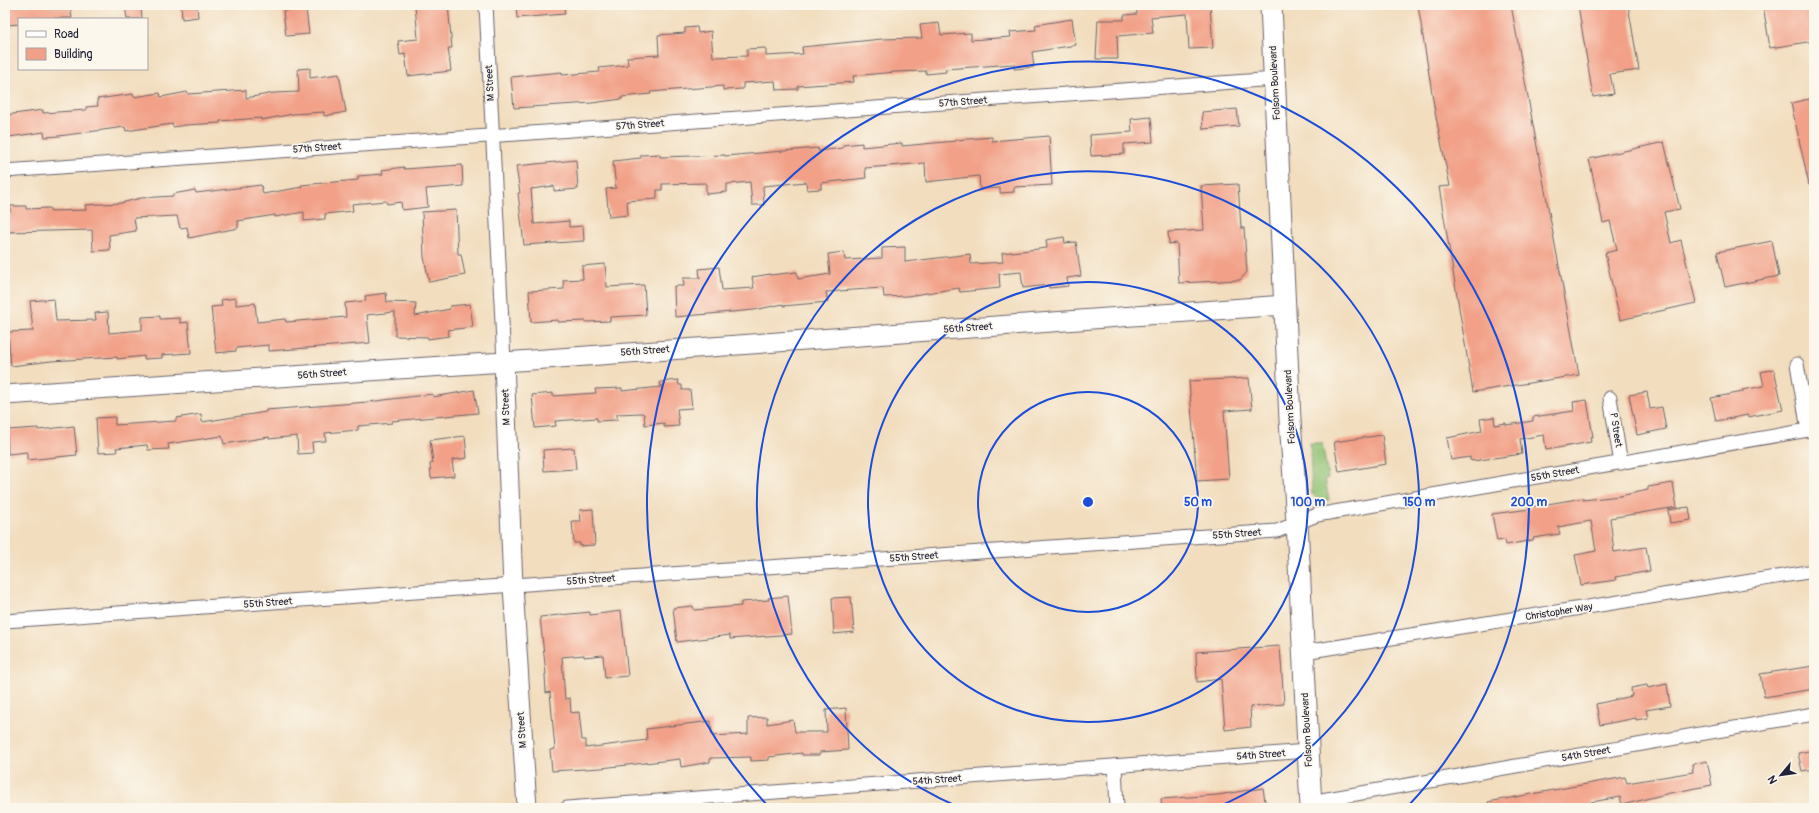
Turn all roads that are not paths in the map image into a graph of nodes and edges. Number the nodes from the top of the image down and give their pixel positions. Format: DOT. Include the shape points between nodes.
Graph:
graph roads {
  1 [pos="486,5"];
  2 [pos="1271,5"];
  3 [pos="1275,79"];
  4 [pos="493,136"];
  5 [pos="5,170"];
  6 [pos="1284,305"];
  7 [pos="504,362"];
  8 [pos="1797,364"];
  9 [pos="5,395"];
  10 [pos="1610,398"];
  11 [pos="1811,430"];
  12 [pos="1621,463"];
  13 [pos="1297,522"];
  14 [pos="1814,571"];
  15 [pos="513,586"];
  16 [pos="5,621"];
  17 [pos="1304,652"];
  18 [pos="1814,714"];
  19 [pos="1308,751"];
  20 [pos="1115,766"];
  21 [pos="1311,805"];
  22 [pos="527,808"];
  23 [pos="568,808"];
  24 [pos="1117,808"];
  1 -- 4 [label="street, M Street"];
  2 -- 3 [label="main road, Folsom Boulevard"];
  3 -- 4 [label="street, 57th Street"];
  3 -- 6 [label="main road, Folsom Boulevard"];
  4 -- 5 [label="street, 57th Street"];
  4 -- 7 [label="street, M Street"];
  6 -- 7 [label="street, 56th Street"];
  6 -- 13 [label="main road, Folsom Boulevard"];
  7 -- 9 [label="street, 56th Street"];
  7 -- 15 [label="street, M Street"];
  8 -- 11 [label="street"];
  10 -- 12 [label="street, P Street"];
  11 -- 12 [label="street, 55th Street"];
  12 -- 13 [label="street, 55th Street" via="1317,514"];
  13 -- 15 [label="street, 55th Street" via="1277,531"];
  13 -- 17 [label="main road, Folsom Boulevard"];
  14 -- 17 [label="street, Christopher Way"];
  15 -- 16 [label="street, 55th Street"];
  15 -- 22 [label="street, M Street"];
  17 -- 19 [label="main road, Folsom Boulevard"];
  18 -- 21 [label="street, 54th Street"];
  19 -- 20 [label="street, 54th Street"];
  19 -- 21 [label="main road, Folsom Boulevard"];
  20 -- 23 [label="street, 54th Street"];
  20 -- 24 [label="street"];
}
